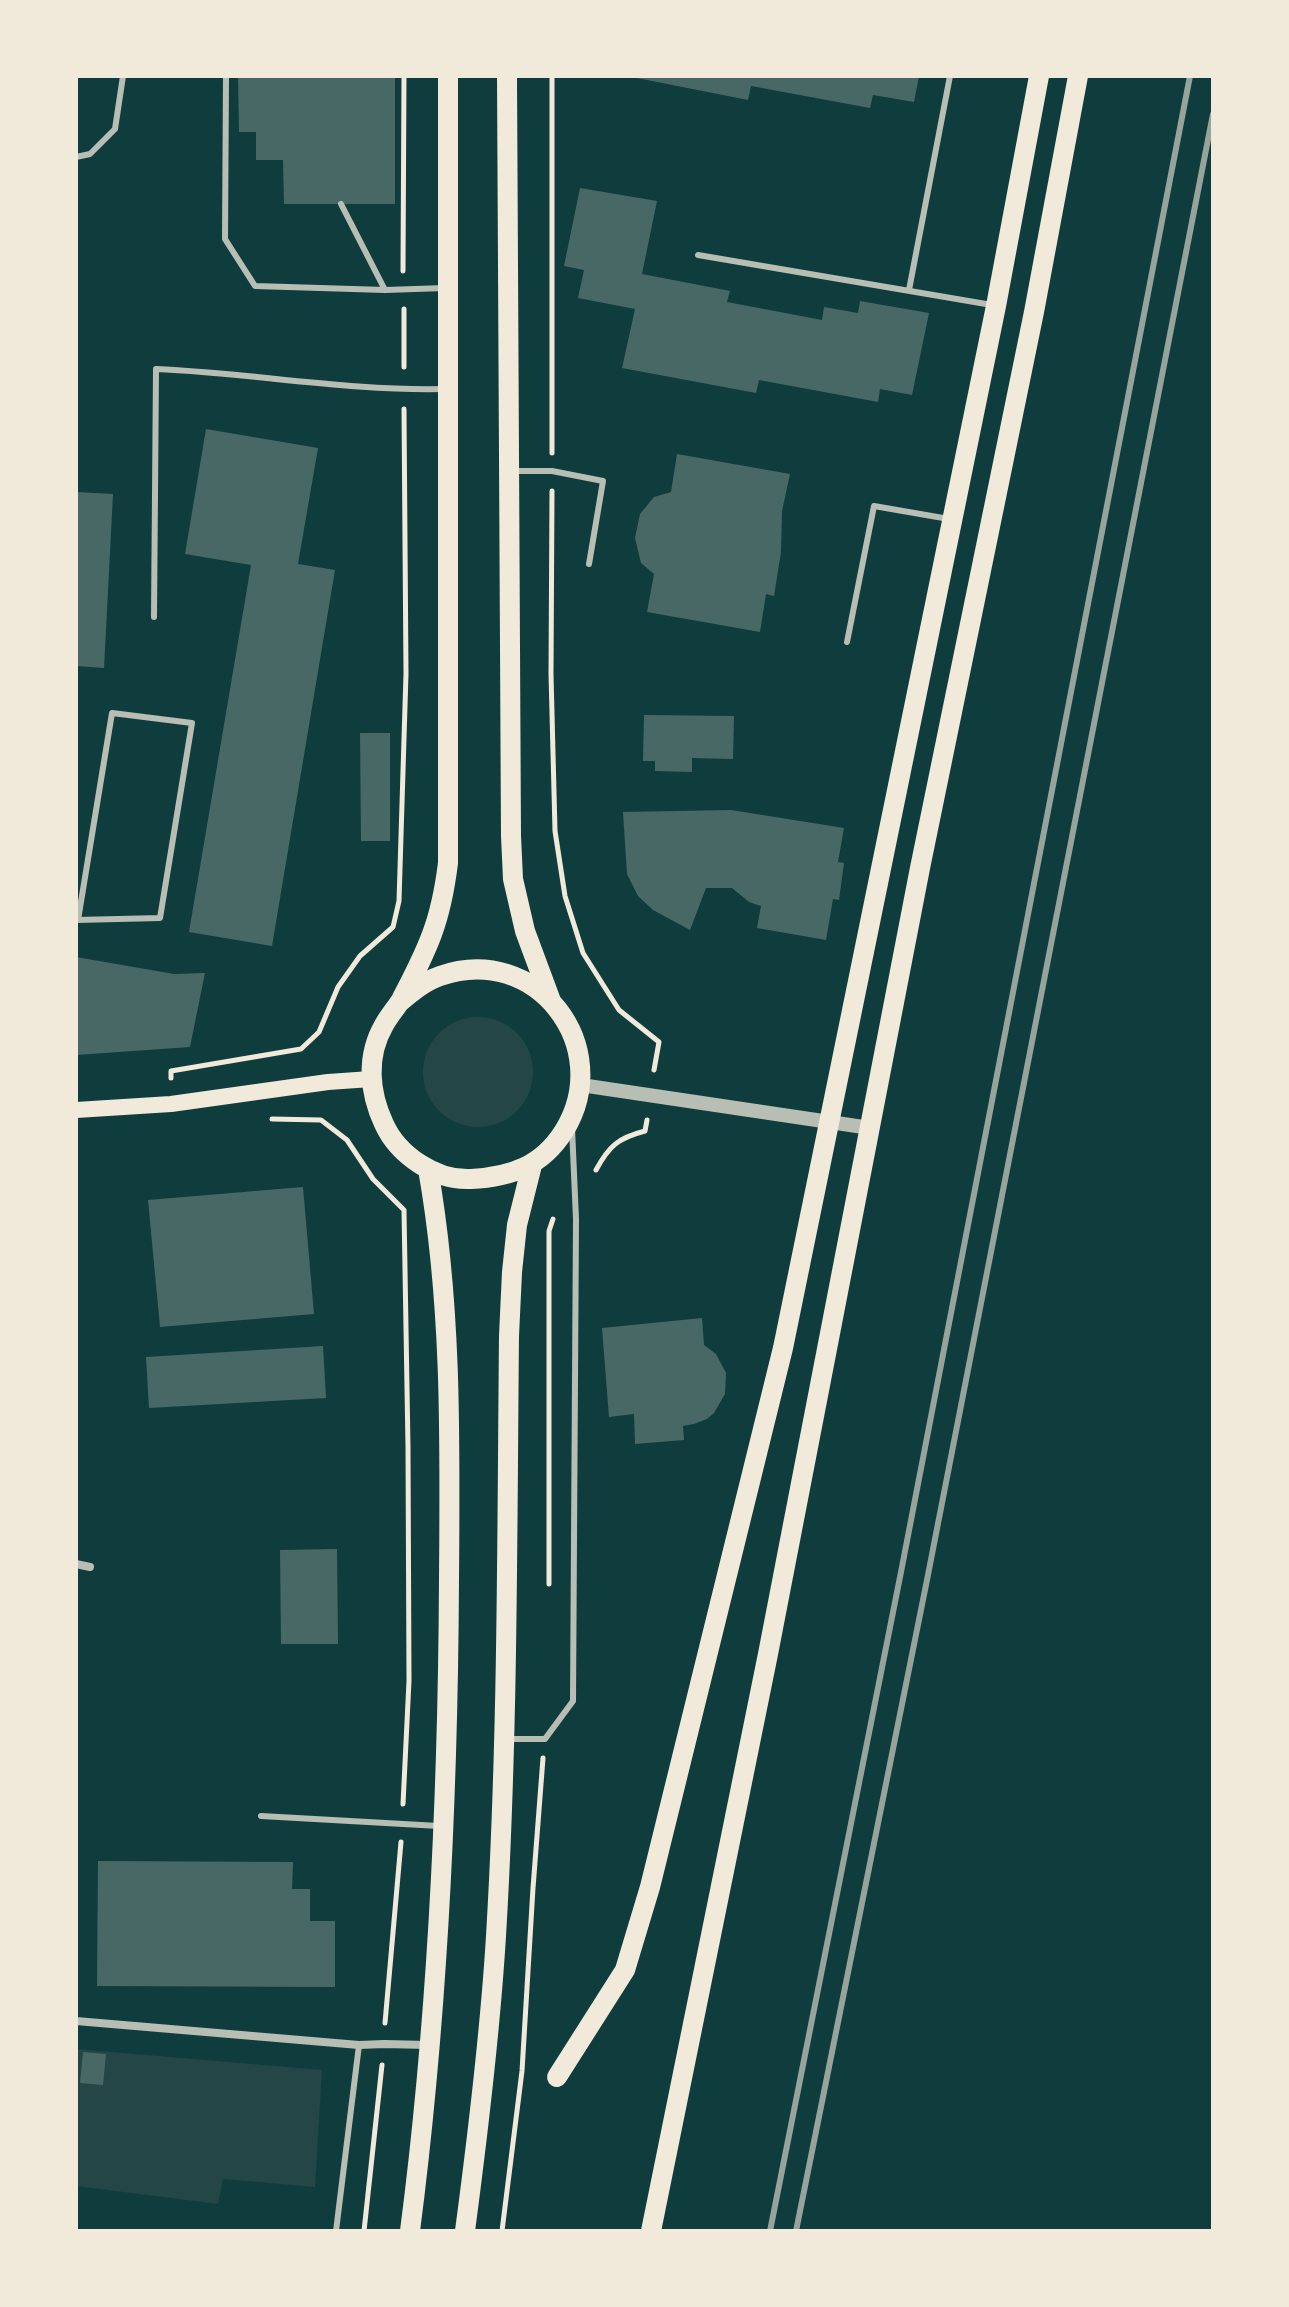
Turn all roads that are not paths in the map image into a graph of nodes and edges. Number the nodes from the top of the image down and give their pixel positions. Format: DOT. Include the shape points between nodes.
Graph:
graph roads {
  1 [pos="123,76"];
  2 [pos="226,76"];
  3 [pos="448,76"];
  4 [pos="507,76"];
  5 [pos="950,76"];
  6 [pos="1039,76"];
  7 [pos="1078,76"];
  8 [pos="76,157"];
  9 [pos="341,204"];
  10 [pos="698,255"];
  11 [pos="448,288"];
  12 [pos="385,290"];
  13 [pos="909,290"];
  14 [pos="996,306"];
  15 [pos="448,389"];
  16 [pos="511,471"];
  17 [pos="953,520"];
  18 [pos="589,564"];
  19 [pos="154,617"];
  20 [pos="847,642"];
  21 [pos="77,920"];
  22 [pos="551,1001"];
  23 [pos="400,1002"];
  24 [pos="371,1079"];
  25 [pos="581,1085"];
  26 [pos="76,1110"];
  27 [pos="572,1118"];
  28 [pos="830,1122"];
  29 [pos="870,1128"];
  30 [pos="532,1165"];
  31 [pos="428,1169"];
  32 [pos="76,1564"];
  33 [pos="90,1567"];
  34 [pos="504,1739"];
  35 [pos="261,1816"];
  36 [pos="443,1826"];
  37 [pos="76,2021"];
  38 [pos="359,2045"];
  39 [pos="429,2045"];
  40 [pos="557,2077"];
  41 [pos="336,2231"];
  42 [pos="410,2231"];
  43 [pos="465,2231"];
  44 [pos="651,2231"];
  1 -- 8 [label="lane" via="115,129 90,154"];
  2 -- 12 [label="lane" via="225,239 255,286"];
  3 -- 11 [label="main road"];
  4 -- 16 [label="main road"];
  5 -- 13 [label="lane"];
  6 -- 14 [label="main road"];
  7 -- 29 [label="main road"];
  9 -- 12 [label="lane"];
  10 -- 13 [label="lane"];
  11 -- 12 [label="lane"];
  11 -- 15 [label="main road"];
  13 -- 14 [label="lane"];
  14 -- 17 [label="main road"];
  15 -- 19 [label="lane" via="404,390 156,369"];
  15 -- 23 [label="main road" via="448,863 432,935"];
  16 -- 18 [label="lane" via="552,471 603,481"];
  16 -- 22 [label="main road" via="513,879 525,931"];
  17 -- 20 [label="lane" via="874,506"];
  17 -- 28 [label="main road"];
  21 -- 21 [label="lane" via="112,713 192,723 160,918"];
  22 -- 23 [label="main road" via="511,975 464,970 440,976"];
  22 -- 25 [label="main road" via="575,1040"];
  23 -- 24 [label="main road" via="373,1051"];
  24 -- 26 [label="main road"];
  24 -- 31 [label="main road" via="387,1132"];
  25 -- 27 [label="main road"];
  25 -- 28 [label="street"];
  27 -- 30 [label="main road" via="556,1144"];
  27 -- 34 [label="lane" via="573,1701 545,1739"];
  28 -- 29 [label="street"];
  28 -- 40 [label="main road" via="783,1348 650,1887 625,1970"];
  29 -- 44 [label="main road"];
  30 -- 31 [label="main road" via="498,1178 462,1180"];
  30 -- 34 [label="main road" via="512,1272"];
  31 -- 36 [label="main road" via="439,1228 447,1340 449,1678"];
  32 -- 33 [label="street"];
  34 -- 43 [label="main road" via="494,1952"];
  35 -- 36 [label="lane"];
  36 -- 39 [label="main road"];
  37 -- 38 [label="street"];
  38 -- 39 [label="street"];
  38 -- 41 [label="lane"];
  39 -- 42 [label="main road"];
}
